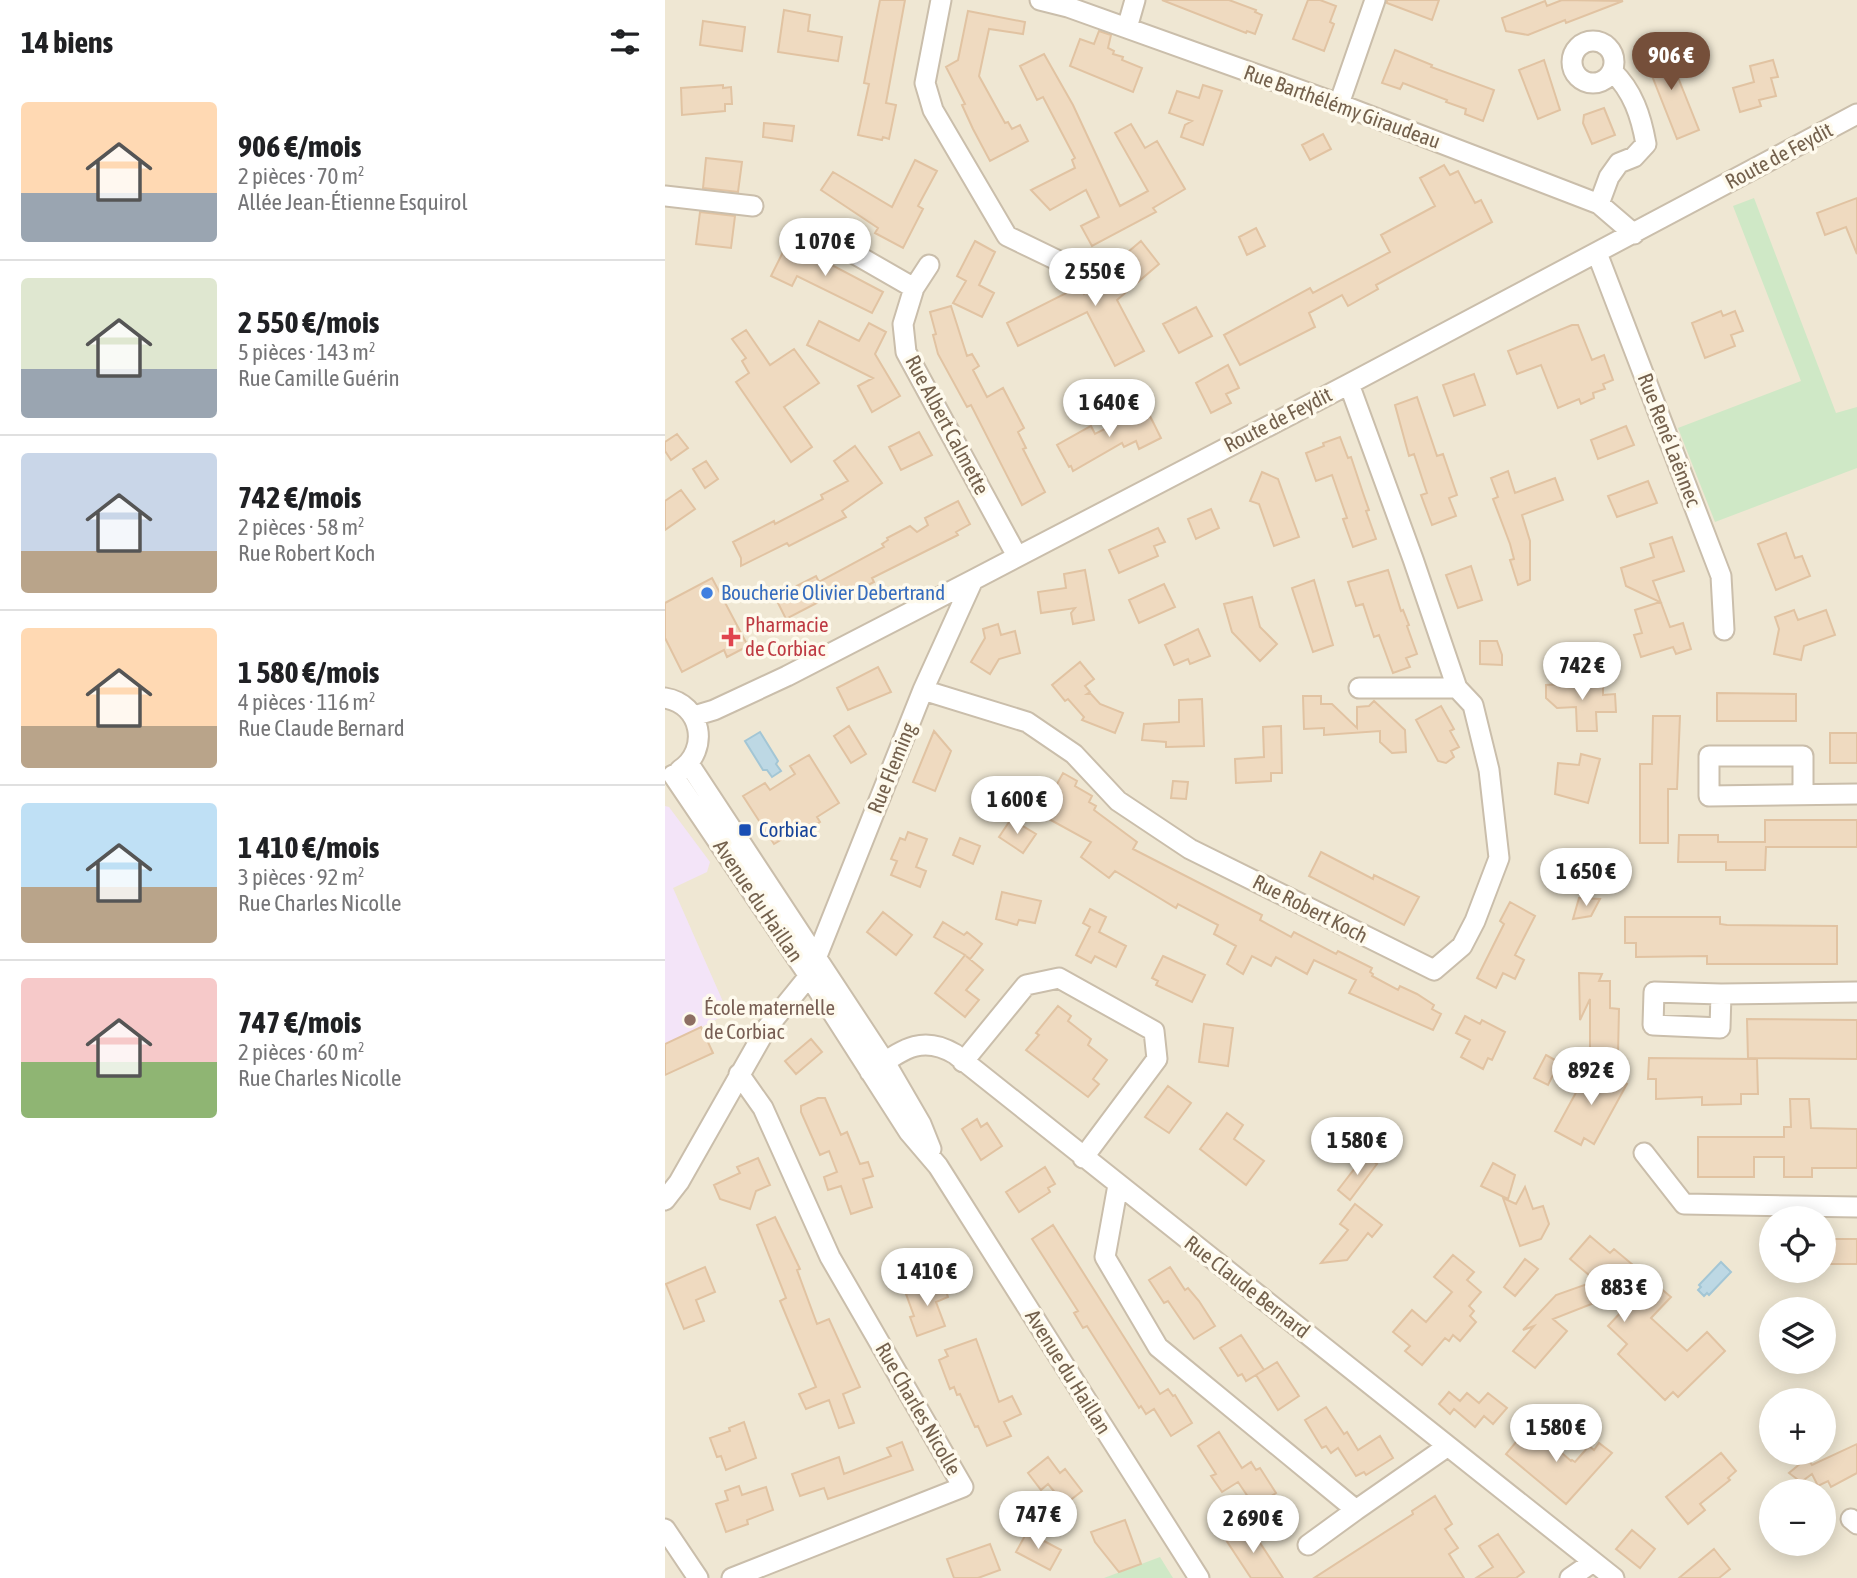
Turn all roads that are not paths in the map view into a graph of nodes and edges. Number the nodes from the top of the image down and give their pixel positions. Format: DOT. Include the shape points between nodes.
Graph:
graph roads {
  1 [pos="941,0"];
  2 [pos="1040,0"];
  3 [pos="1135,0"];
  4 [pos="1375,0"];
  5 [pos="1127,29"];
  6 [pos="1612,71"];
  7 [pos="1339,104"];
  8 [pos="1857,114"];
  9 [pos="665,196"];
  10 [pos="1599,204"];
  11 [pos="753,206"];
  12 [pos="1634,234"];
  13 [pos="834,242"];
  14 [pos="1597,253"];
  15 [pos="1063,263"];
  16 [pos="929,265"];
  17 [pos="914,288"];
  18 [pos="1349,384"];
  19 [pos="1017,556"];
  20 [pos="973,580"];
  21 [pos="1724,630"];
  22 [pos="1359,688"];
  23 [pos="1457,688"];
  24 [pos="923,690"];
  25 [pos="665,698"];
  26 [pos="694,716"];
  27 [pos="676,772"];
  28 [pos="1803,794"];
  29 [pos="1857,794"];
  30 [pos="813,967"];
  31 [pos="1857,992"];
  32 [pos="1721,994"];
  33 [pos="963,1062"];
  34 [pos="877,1067"];
  35 [pos="739,1074"];
  36 [pos="1644,1153"];
  37 [pos="1083,1158"];
  38 [pos="1118,1185"];
  39 [pos="665,1200"];
  40 [pos="1857,1207"];
  41 [pos="1447,1446"];
  42 [pos="1356,1510"];
  43 [pos="665,1529"];
  44 [pos="1308,1545"];
  45 [pos="1593,1562"];
  46 [pos="698,1578"];
  47 [pos="732,1578"];
  48 [pos="1199,1578"];
  49 [pos="1570,1578"];
  50 [pos="1614,1578"];
  1 -- 15 [label="street" via="925,83 933,110 1007,236"];
  2 -- 5 [label="street, Rue Barthélémy Giraudeau"];
  3 -- 5 [label="street"];
  4 -- 7 [label="street"];
  5 -- 7 [label="street, Rue Barthélémy Giraudeau"];
  6 -- 10 [label="street" via="1627,86 1646,144 1634,157 1619,163"];
  7 -- 10 [label="street, Rue Barthélémy Giraudeau"];
  8 -- 12 [label="street, Route de Feydit"];
  9 -- 11 [label="street"];
  10 -- 12 [label="street, Rue Barthélémy Giraudeau"];
  12 -- 14 [label="street, Route de Feydit"];
  13 -- 17 [label="street"];
  14 -- 18 [label="street, Route de Feydit"];
  14 -- 21 [label="street, Rue René Laënnec" via="1721,576"];
  16 -- 17 [label="street, Rue Albert Calmette"];
  17 -- 19 [label="street, Rue Albert Calmette" via="903,324 906,352"];
  18 -- 19 [label="street, Route de Feydit"];
  18 -- 23 [label="street, Rue Robert Koch"];
  19 -- 20 [label="street, Route de Feydit"];
  20 -- 24 [label="street, Rue Fleming"];
  20 -- 26 [label="street, Route de Feydit" via="787,676"];
  22 -- 23 [label="street"];
  23 -- 24 [label="street, Rue Robert Koch" via="1473,705 1489,770 1499,858 1462,946 1434,970 1190,849 1118,801 1074,754 1027,722"];
  24 -- 30 [label="street, Rue Fleming"];
  25 -- 26 [label="street" via="684,705"];
  26 -- 27 [label="street" via="698,749"];
  27 -- 30 [label="street, Avenue du Haillan"];
  28 -- 28 [label="street" via="1803,756 1709,755 1709,796"];
  28 -- 29 [label="street"];
  30 -- 34 [label="street, Avenue du Haillan"];
  30 -- 35 [label="street"];
  31 -- 32 [label="street"];
  33 -- 34 [label="street, Rue Claude Bernard" via="946,1049 926,1044 907,1048"];
  33 -- 37 [label="street, Rue Claude Bernard"];
  33 -- 37 [label="street" via="1026,985 1059,978 1154,1031 1157,1059"];
  34 -- 48 [label="street, Avenue du Haillan" via="909,1132 938,1166"];
  35 -- 39 [label="street"];
  35 -- 47 [label="street, Rue Charles Nicolle" via="763,1108 830,1257 963,1487"];
  36 -- 40 [label="street" via="1684,1205"];
  37 -- 38 [label="street, Rue Claude Bernard"];
  38 -- 41 [label="street, Rue Claude Bernard"];
  38 -- 42 [label="street" via="1105,1257 1158,1348"];
  41 -- 42 [label="street"];
  41 -- 45 [label="street, Rue Claude Bernard"];
  42 -- 44 [label="street"];
  43 -- 46 [label="street"];
  45 -- 49 [label="street"];
  45 -- 50 [label="street, Rue Claude Bernard"];
}
